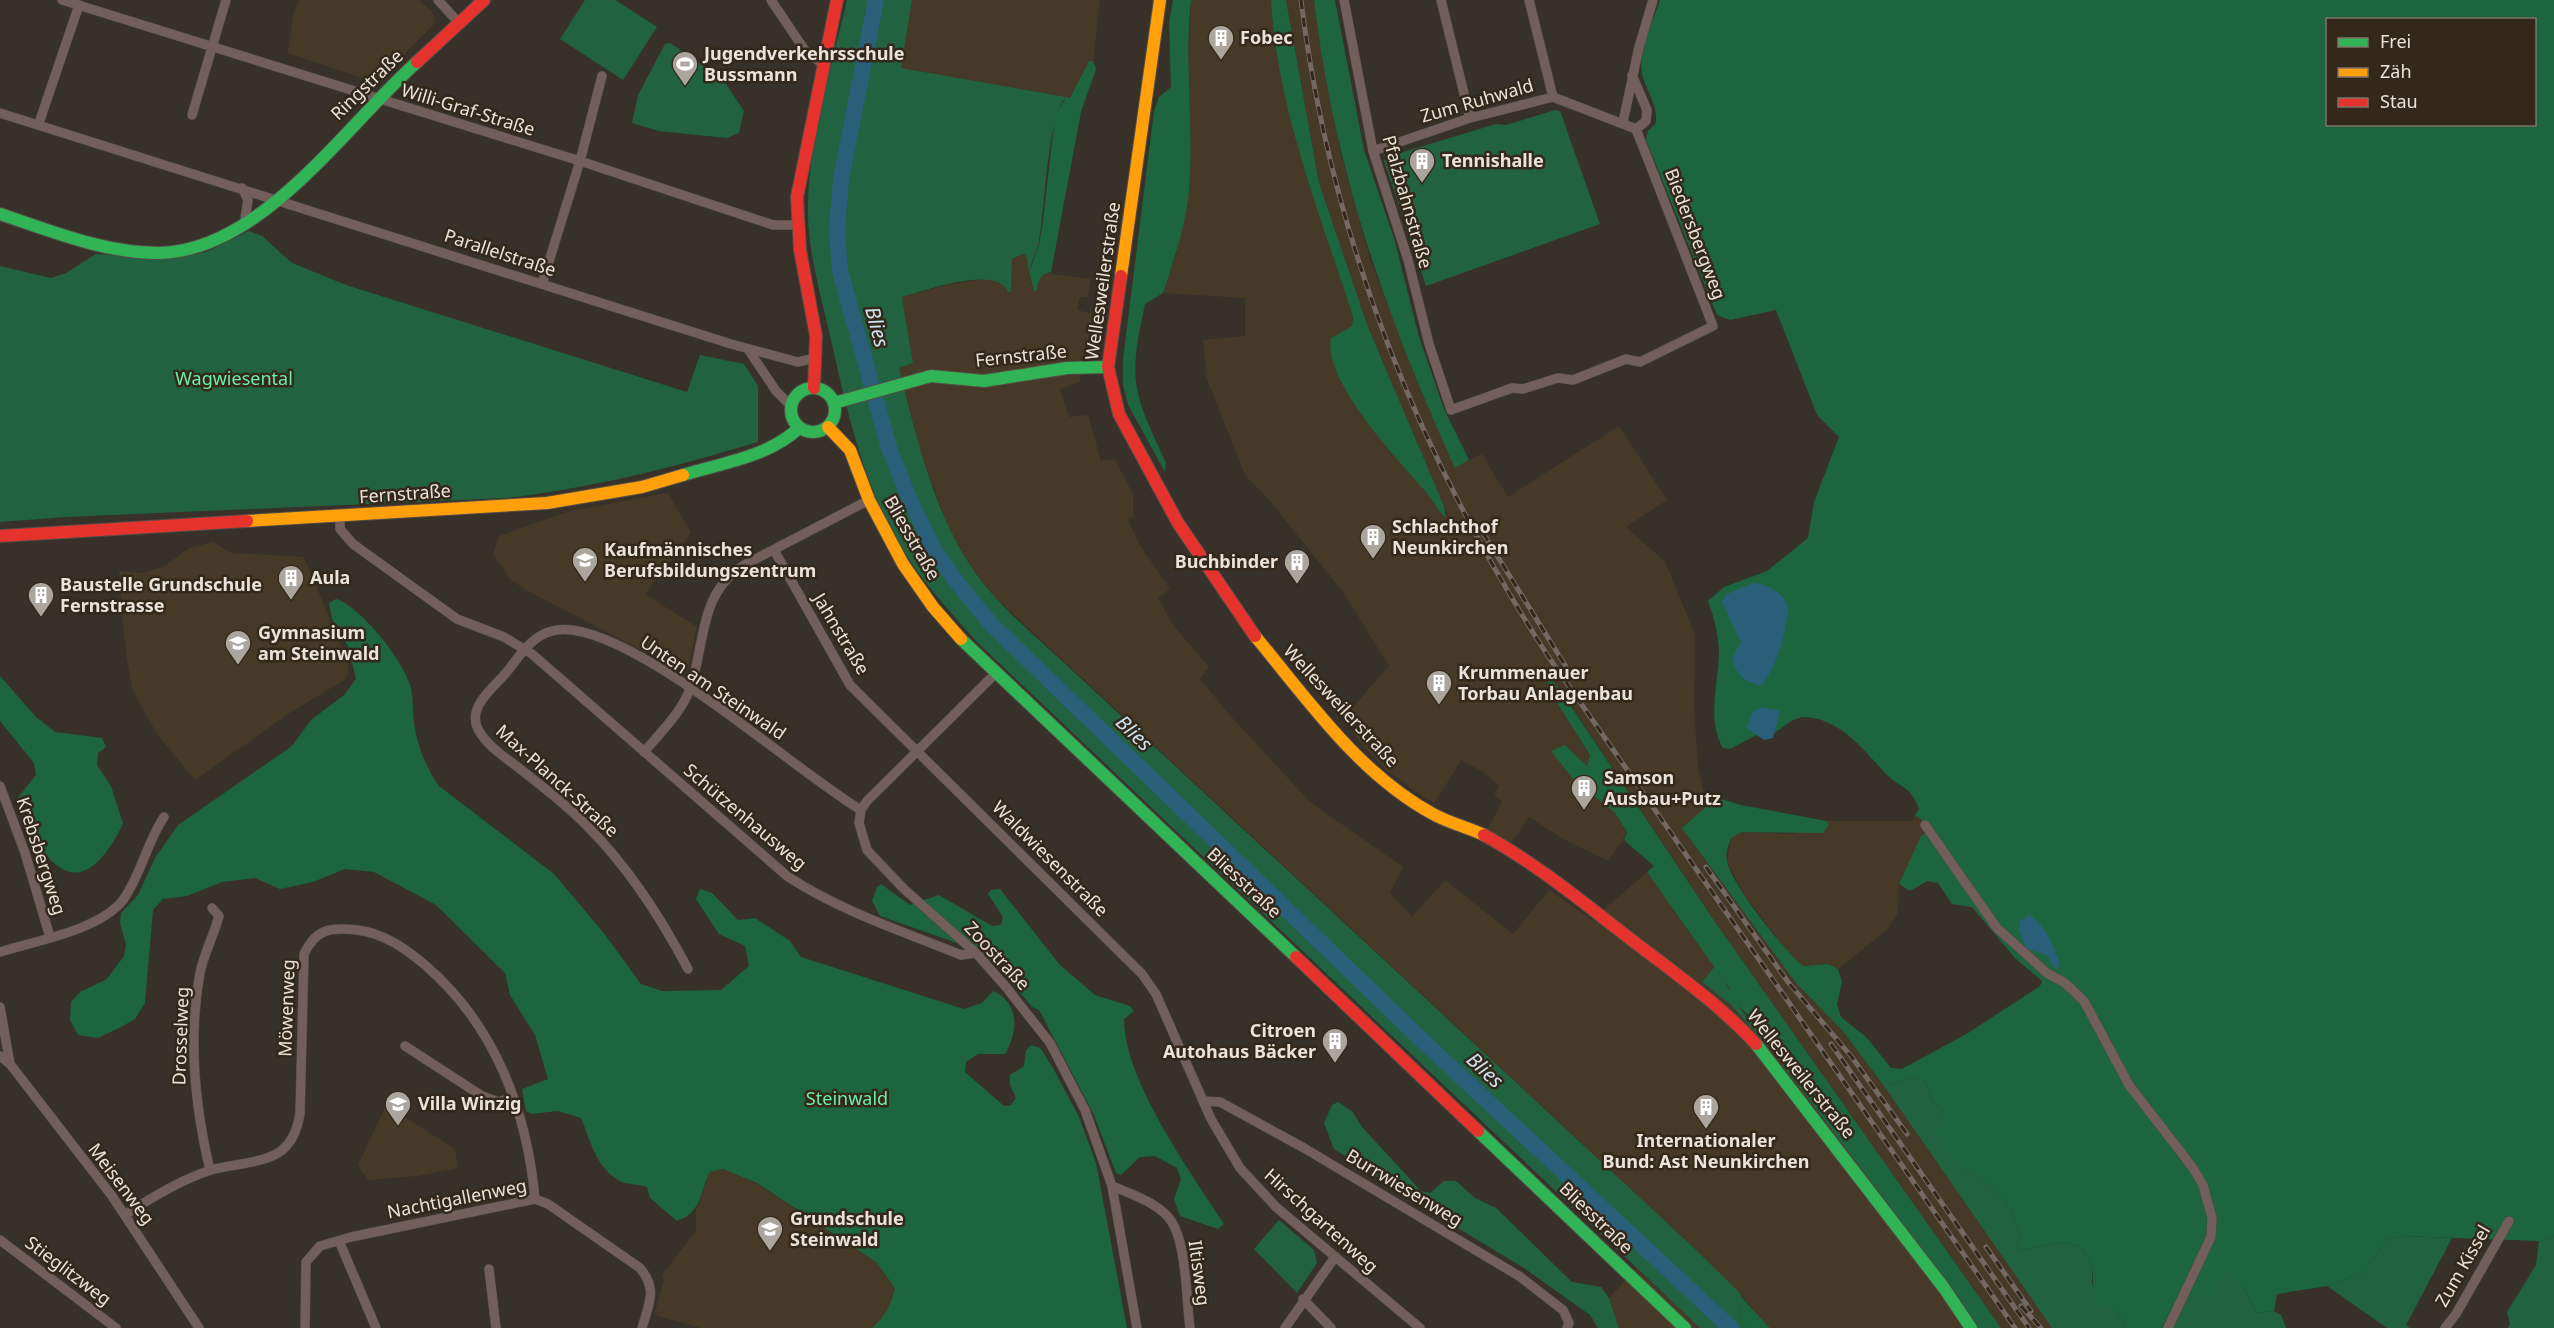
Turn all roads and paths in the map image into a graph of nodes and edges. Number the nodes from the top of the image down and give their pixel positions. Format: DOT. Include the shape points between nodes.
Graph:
graph roads {
  1 [pos="62,0"];
  2 [pos="226,0"];
  3 [pos="438,0"];
  4 [pos="484,0"];
  5 [pos="771,0"];
  6 [pos="837,0"];
  7 [pos="1160,0"];
  8 [pos="1344,0"];
  9 [pos="1441,0"];
  10 [pos="1528,0"];
  11 [pos="1653,0"];
  12 [pos="79,5"];
  13 [pos="459,23"];
  14 [pos="212,49"];
  15 [pos="823,64"];
  16 [pos="1632,75"];
  17 [pos="602,76"];
  18 [pos="1553,97"];
  19 [pos="377,99"];
  20 [pos="0,113"];
  21 [pos="192,115"];
  22 [pos="1470,118"];
  23 [pos="1623,122"];
  24 [pos="39,123"];
  25 [pos="1636,129"];
  26 [pos="1373,151"];
  27 [pos="580,161"];
  28 [pos="242,188"];
  29 [pos="277,199"];
  30 [pos="0,214"];
  31 [pos="244,225"];
  32 [pos="796,225"];
  33 [pos="542,284"];
  34 [pos="748,349"];
  35 [pos="815,358"];
  36 [pos="1108,367"];
  37 [pos="814,388"];
  38 [pos="834,403"];
  39 [pos="791,406"];
  40 [pos="1451,410"];
  41 [pos="828,427"];
  42 [pos="799,428"];
  43 [pos="869,500"];
  44 [pos="340,516"];
  45 [pos="0,536"];
  46 [pos="774,550"];
  47 [pos="525,649"];
  48 [pos="996,673"];
  49 [pos="690,689"];
  50 [pos="644,752"];
  51 [pos="917,752"];
  52 [pos="0,786"];
  53 [pos="861,810"];
  54 [pos="164,817"];
  55 [pos="1925,825"];
  56 [pos="212,908"];
  57 [pos="50,937"];
  58 [pos="0,952"];
  59 [pos="976,953"];
  60 [pos="688,969"];
  61 [pos="1156,994"];
  62 [pos="0,1007"];
  63 [pos="405,1046"];
  64 [pos="0,1056"];
  65 [pos="10,1064"];
  66 [pos="513,1097"];
  67 [pos="1203,1101"];
  68 [pos="210,1170"];
  69 [pos="1112,1186"];
  70 [pos="535,1199"];
  71 [pos="125,1215"];
  72 [pos="2509,1221"];
  73 [pos="0,1240"];
  74 [pos="339,1241"];
  75 [pos="1335,1257"];
  76 [pos="489,1269"];
  77 [pos="1303,1299"];
  78 [pos="116,1328"];
  79 [pos="199,1328"];
  80 [pos="305,1328"];
  81 [pos="376,1328"];
  82 [pos="496,1328"];
  83 [pos="642,1328"];
  84 [pos="1137,1328"];
  85 [pos="1190,1328"];
  86 [pos="1285,1328"];
  87 [pos="1331,1328"];
  88 [pos="1420,1328"];
  89 [pos="1567,1328"];
  90 [pos="1685,1328"];
  91 [pos="1971,1328"];
  92 [pos="2168,1328"];
  93 [pos="2445,1328"];
  1 -- 12 [label="street, Willi-Graf-Straße"];
  2 -- 14 [label="street"];
  3 -- 13 [label="street"];
  4 -- 13 [label="main road, Ringstraße"];
  5 -- 15 [label="street" via="806,52"];
  6 -- 15 [label="main road"];
  7 -- 36 [label="main road, Wellesweilerstraße"];
  8 -- 26 [label="street, Pfalzbahnstraße"];
  9 -- 22 [label="street"];
  10 -- 18 [label="street"];
  11 -- 16 [label="street"];
  12 -- 14 [label="street, Willi-Graf-Straße"];
  12 -- 24 [label="street"];
  13 -- 19 [label="main road, Ringstraße"];
  14 -- 19 [label="street, Willi-Graf-Straße"];
  14 -- 21 [label="street"];
  15 -- 32 [label="main road" via="797,197"];
  16 -- 23 [label="street"];
  16 -- 25 [label="street" via="1648,116"];
  17 -- 27 [label="street"];
  18 -- 22 [label="street, Zum Ruhwald"];
  18 -- 23 [label="street, Zum Ruhwald"];
  19 -- 27 [label="street, Willi-Graf-Straße"];
  19 -- 29 [label="main road, Ringstraße"];
  20 -- 24 [label="street, Parallelstraße"];
  22 -- 26 [label="street, Zum Ruhwald"];
  23 -- 25 [label="street"];
  24 -- 28 [label="street, Parallelstraße"];
  25 -- 40 [label="street, Biedersbergweg" via="1713,326 1640,362 1626,359 1573,380 1558,378 1523,389 1512,388"];
  26 -- 40 [label="street, Pfalzbahnstraße"];
  27 -- 32 [label="street, Willi-Graf-Straße" via="773,225"];
  27 -- 33 [label="street"];
  28 -- 29 [label="street, Parallelstraße"];
  28 -- 31 [label="street" via="248,201"];
  29 -- 31 [label="main road, Ringstraße"];
  29 -- 33 [label="street, Parallelstraße"];
  30 -- 31 [label="main road, Ringstraße" via="93,243 149,252 205,246"];
  32 -- 35 [label="main road" via="816,339"];
  33 -- 34 [label="street, Parallelstraße"];
  34 -- 35 [label="street, Parallelstraße" via="798,362"];
  34 -- 39 [label="street"];
  35 -- 37 [label="main road"];
  36 -- 38 [label="main road, Fernstraße" via="1067,368 984,381 931,376"];
  36 -- 91 [label="main road, Wellesweilerstraße" via="1119,414 1178,523 1251,632 1337,734 1379,777 1404,796 1516,854 1728,1014 1768,1057"];
  37 -- 38 [label="main road" via="827,393"];
  37 -- 39 [label="main road" via="799,393"];
  38 -- 41 [label="main road" via="834,419"];
  39 -- 42 [label="main road"];
  41 -- 42 [label="main road" via="818,432"];
  41 -- 43 [label="main road, Bliesstraße" via="850,450"];
  42 -- 44 [label="main road, Fernstraße" via="784,442 766,450 600,496"];
  43 -- 46 [label="street"];
  43 -- 48 [label="main road, Bliesstraße" via="903,564 933,607"];
  44 -- 45 [label="main road, Fernstraße"];
  44 -- 47 [label="street" via="343,536 457,619"];
  46 -- 49 [label="street" via="731,573 718,587 708,611"];
  46 -- 51 [label="street, Jahnstraße" via="850,685"];
  47 -- 49 [label="street, Unten am Steinwald" via="544,633 576,629 635,654"];
  47 -- 50 [label="street, Schützenhausweg"];
  47 -- 60 [label="street, Max-Planck-Straße" via="476,707 479,732 549,791 615,856 666,927"];
  48 -- 51 [label="street"];
  48 -- 90 [label="main road, Bliesstraße"];
  49 -- 50 [label="street"];
  49 -- 53 [label="street, Unten am Steinwald"];
  50 -- 59 [label="street, Schützenhausweg" via="758,853 807,890 960,955"];
  51 -- 53 [label="street"];
  51 -- 61 [label="street, Waldwiesenstraße" via="1108,939"];
  52 -- 57 [label="street, Krebsbergweg"];
  53 -- 59 [label="street, Zoostraße" via="860,832 874,858"];
  54 -- 57 [label="street" via="122,900 90,924"];
  55 -- 92 [label="street" via="1997,928 2047,974 2065,983 2084,1001 2124,1078 2193,1168 2208,1200 2211,1237"];
  56 -- 68 [label="street, Drosselweg" via="219,915 199,981 195,1066 201,1131"];
  57 -- 58 [label="street"];
  59 -- 69 [label="street, Zoostraße" via="1050,1043 1085,1110"];
  61 -- 67 [label="street, Hirschgartenweg"];
  62 -- 65 [label="street"];
  63 -- 66 [label="street" via="482,1096 499,1102"];
  64 -- 65 [label="street"];
  65 -- 71 [label="street, Meisenweg"];
  66 -- 68 [label="street, Möwenweg" via="483,1031 441,979 389,940 369,932 333,929 314,936 304,954 298,1128 278,1153"];
  66 -- 70 [label="street, Möwenweg"];
  67 -- 75 [label="street, Hirschgartenweg" via="1222,1142 1240,1168 1276,1207"];
  67 -- 89 [label="street, Burrwiesenweg" via="1220,1102 1304,1148 1519,1276 1563,1310 1568,1316"];
  68 -- 71 [label="street, Möwenweg" via="176,1184"];
  69 -- 84 [label="street, Zoostraße"];
  69 -- 85 [label="street, Iltisweg" via="1156,1207 1175,1226"];
  70 -- 74 [label="street, Nachtigallenweg"];
  70 -- 83 [label="street, Nachtigallenweg" via="631,1262 649,1279 652,1295"];
  71 -- 79 [label="street, Meisenweg"];
  72 -- 93 [label="street, Zum Kissel"];
  73 -- 78 [label="street, Stieglitzweg"];
  74 -- 80 [label="street, Nachtigallenweg" via="320,1246 306,1262"];
  74 -- 81 [label="street"];
  75 -- 77 [label="street"];
  75 -- 88 [label="street, Hirschgartenweg"];
  76 -- 82 [label="street"];
  77 -- 86 [label="street"];
  77 -- 87 [label="street"];
}
